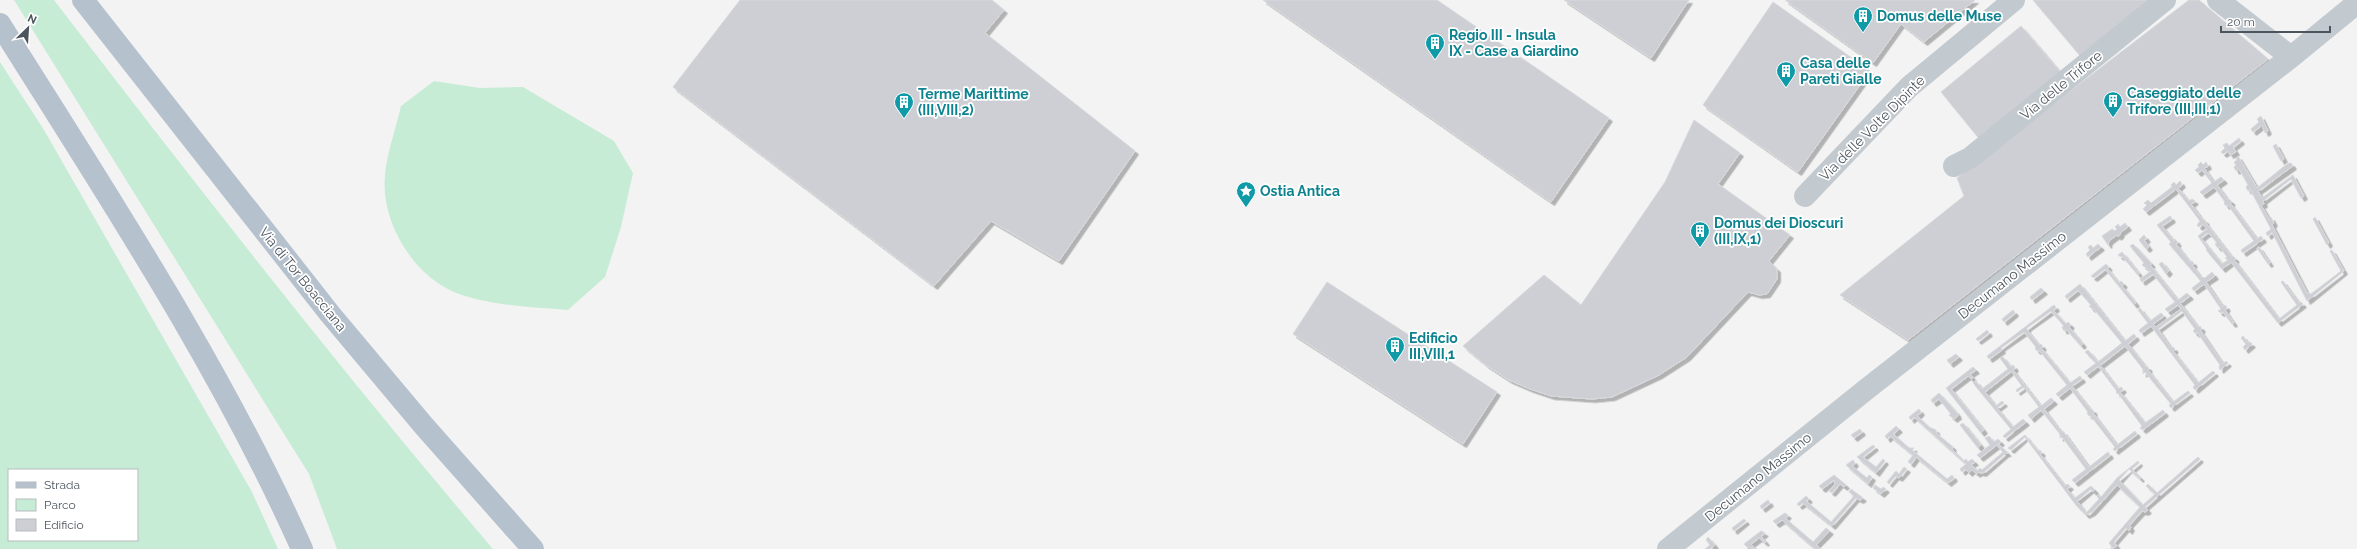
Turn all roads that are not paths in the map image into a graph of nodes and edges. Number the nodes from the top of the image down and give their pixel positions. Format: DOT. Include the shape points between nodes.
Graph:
graph roads {
  1 [pos="83,0"];
  2 [pos="2014,0"];
  3 [pos="2165,0"];
  4 [pos="2218,0"];
  5 [pos="2357,3"];
  6 [pos="0,24"];
  7 [pos="2291,57"];
  8 [pos="1954,166"];
  9 [pos="1805,196"];
  10 [pos="302,549"];
  11 [pos="533,549"];
  12 [pos="1668,549"];
  1 -- 11 [label="main road, Via di Tor Boacciana" via="330,314"];
  2 -- 9 [label="street, Via delle Volte Dipinte" via="1909,87"];
  3 -- 8 [label="street, Via delle Trifore" via="1970,158"];
  4 -- 7 [label="street"];
  5 -- 7 [label="street, Decumano Massimo"];
  6 -- 10 [label="main road" via="193,339 252,446"];
  7 -- 12 [label="street, Decumano Massimo" via="1862,393"];
}
